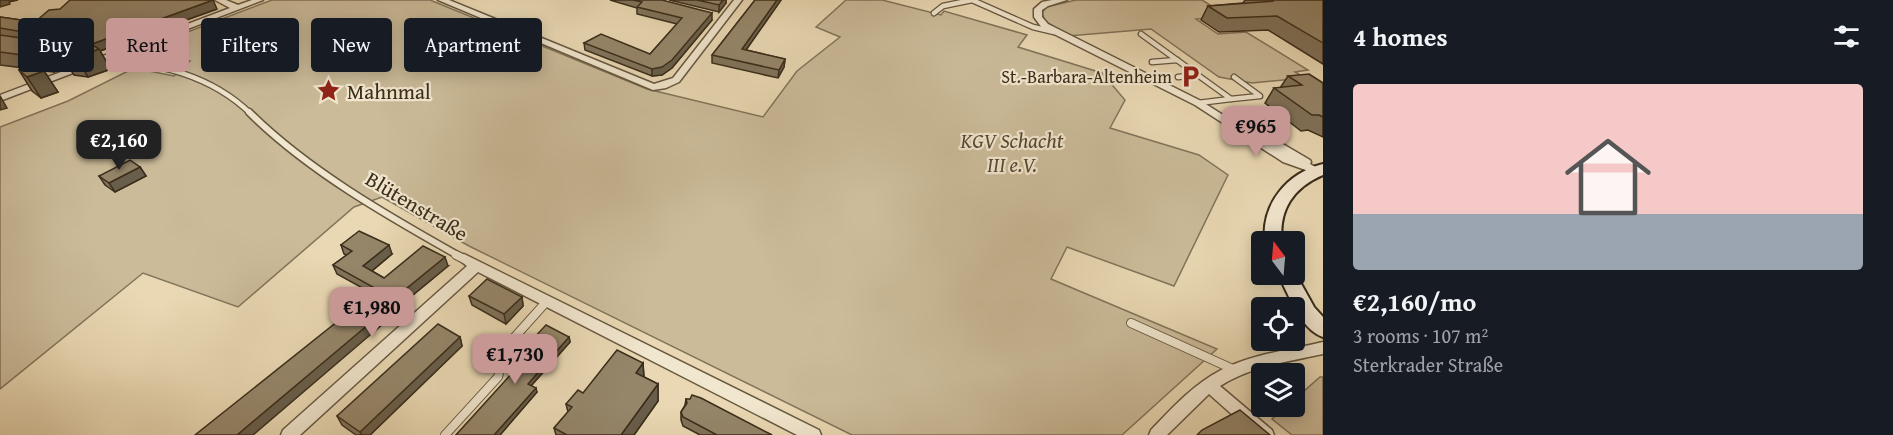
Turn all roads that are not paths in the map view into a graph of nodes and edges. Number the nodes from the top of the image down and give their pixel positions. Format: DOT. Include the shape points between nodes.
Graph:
graph roads {
  1 [pos="219,0"];
  2 [pos="259,0"];
  3 [pos="442,0"];
  4 [pos="738,0"];
  5 [pos="1063,0"];
  6 [pos="237,9"];
  7 [pos="934,14"];
  8 [pos="714,16"];
  9 [pos="724,18"];
  10 [pos="1054,32"];
  11 [pos="1141,34"];
  12 [pos="94,56"];
  13 [pos="105,58"];
  14 [pos="1177,60"];
  15 [pos="1152,62"];
  16 [pos="1197,75"];
  17 [pos="1178,77"];
  18 [pos="1234,77"];
  19 [pos="0,98"];
  20 [pos="1231,99"];
  21 [pos="1198,103"];
  22 [pos="1320,170"];
  23 [pos="1271,231"];
  24 [pos="470,262"];
  25 [pos="1293,285"];
  26 [pos="547,300"];
  27 [pos="1131,323"];
  28 [pos="1323,329"];
  29 [pos="1323,348"];
  30 [pos="1235,370"];
  31 [pos="1210,386"];
  32 [pos="289,435"];
  33 [pos="445,435"];
  34 [pos="813,435"];
  35 [pos="1157,435"];
  36 [pos="1266,435"];
  1 -- 6 [label="street"];
  2 -- 6 [label="street"];
  3 -- 9 [label="street" via="653,87 676,80"];
  4 -- 9 [label="street"];
  5 -- 10 [label="street" via="1045,4 1037,13 1040,21"];
  6 -- 13 [label="street"];
  7 -- 10 [label="lane" via="943,6 972,0"];
  8 -- 9 [label="street"];
  10 -- 21 [label="street"];
  11 -- 14 [label="lane"];
  12 -- 13 [label="street, Blütenstraße"];
  13 -- 19 [label="street"];
  13 -- 24 [label="lane, Blütenstraße" via="177,70 213,84 289,151 384,214"];
  14 -- 15 [label="lane"];
  14 -- 16 [label="lane"];
  16 -- 17 [label="lane"];
  16 -- 20 [label="lane"];
  18 -- 20 [label="lane" via="1260,96"];
  20 -- 21 [label="lane"];
  21 -- 22 [label="street" via="1287,160"];
  22 -- 23 [label="street" via="1291,188 1275,208"];
  24 -- 26 [label="street, Blütenstraße"];
  24 -- 32 [label="street"];
  25 -- 28 [label="street" via="1307,312"];
  26 -- 33 [label="lane" via="503,350 498,359 498,377"];
  26 -- 34 [label="street, Blütenstraße"];
  27 -- 30 [label="lane"];
  29 -- 30 [label="street"];
  30 -- 31 [label="street"];
  31 -- 35 [label="street"];
  31 -- 36 [label="street"];
}
